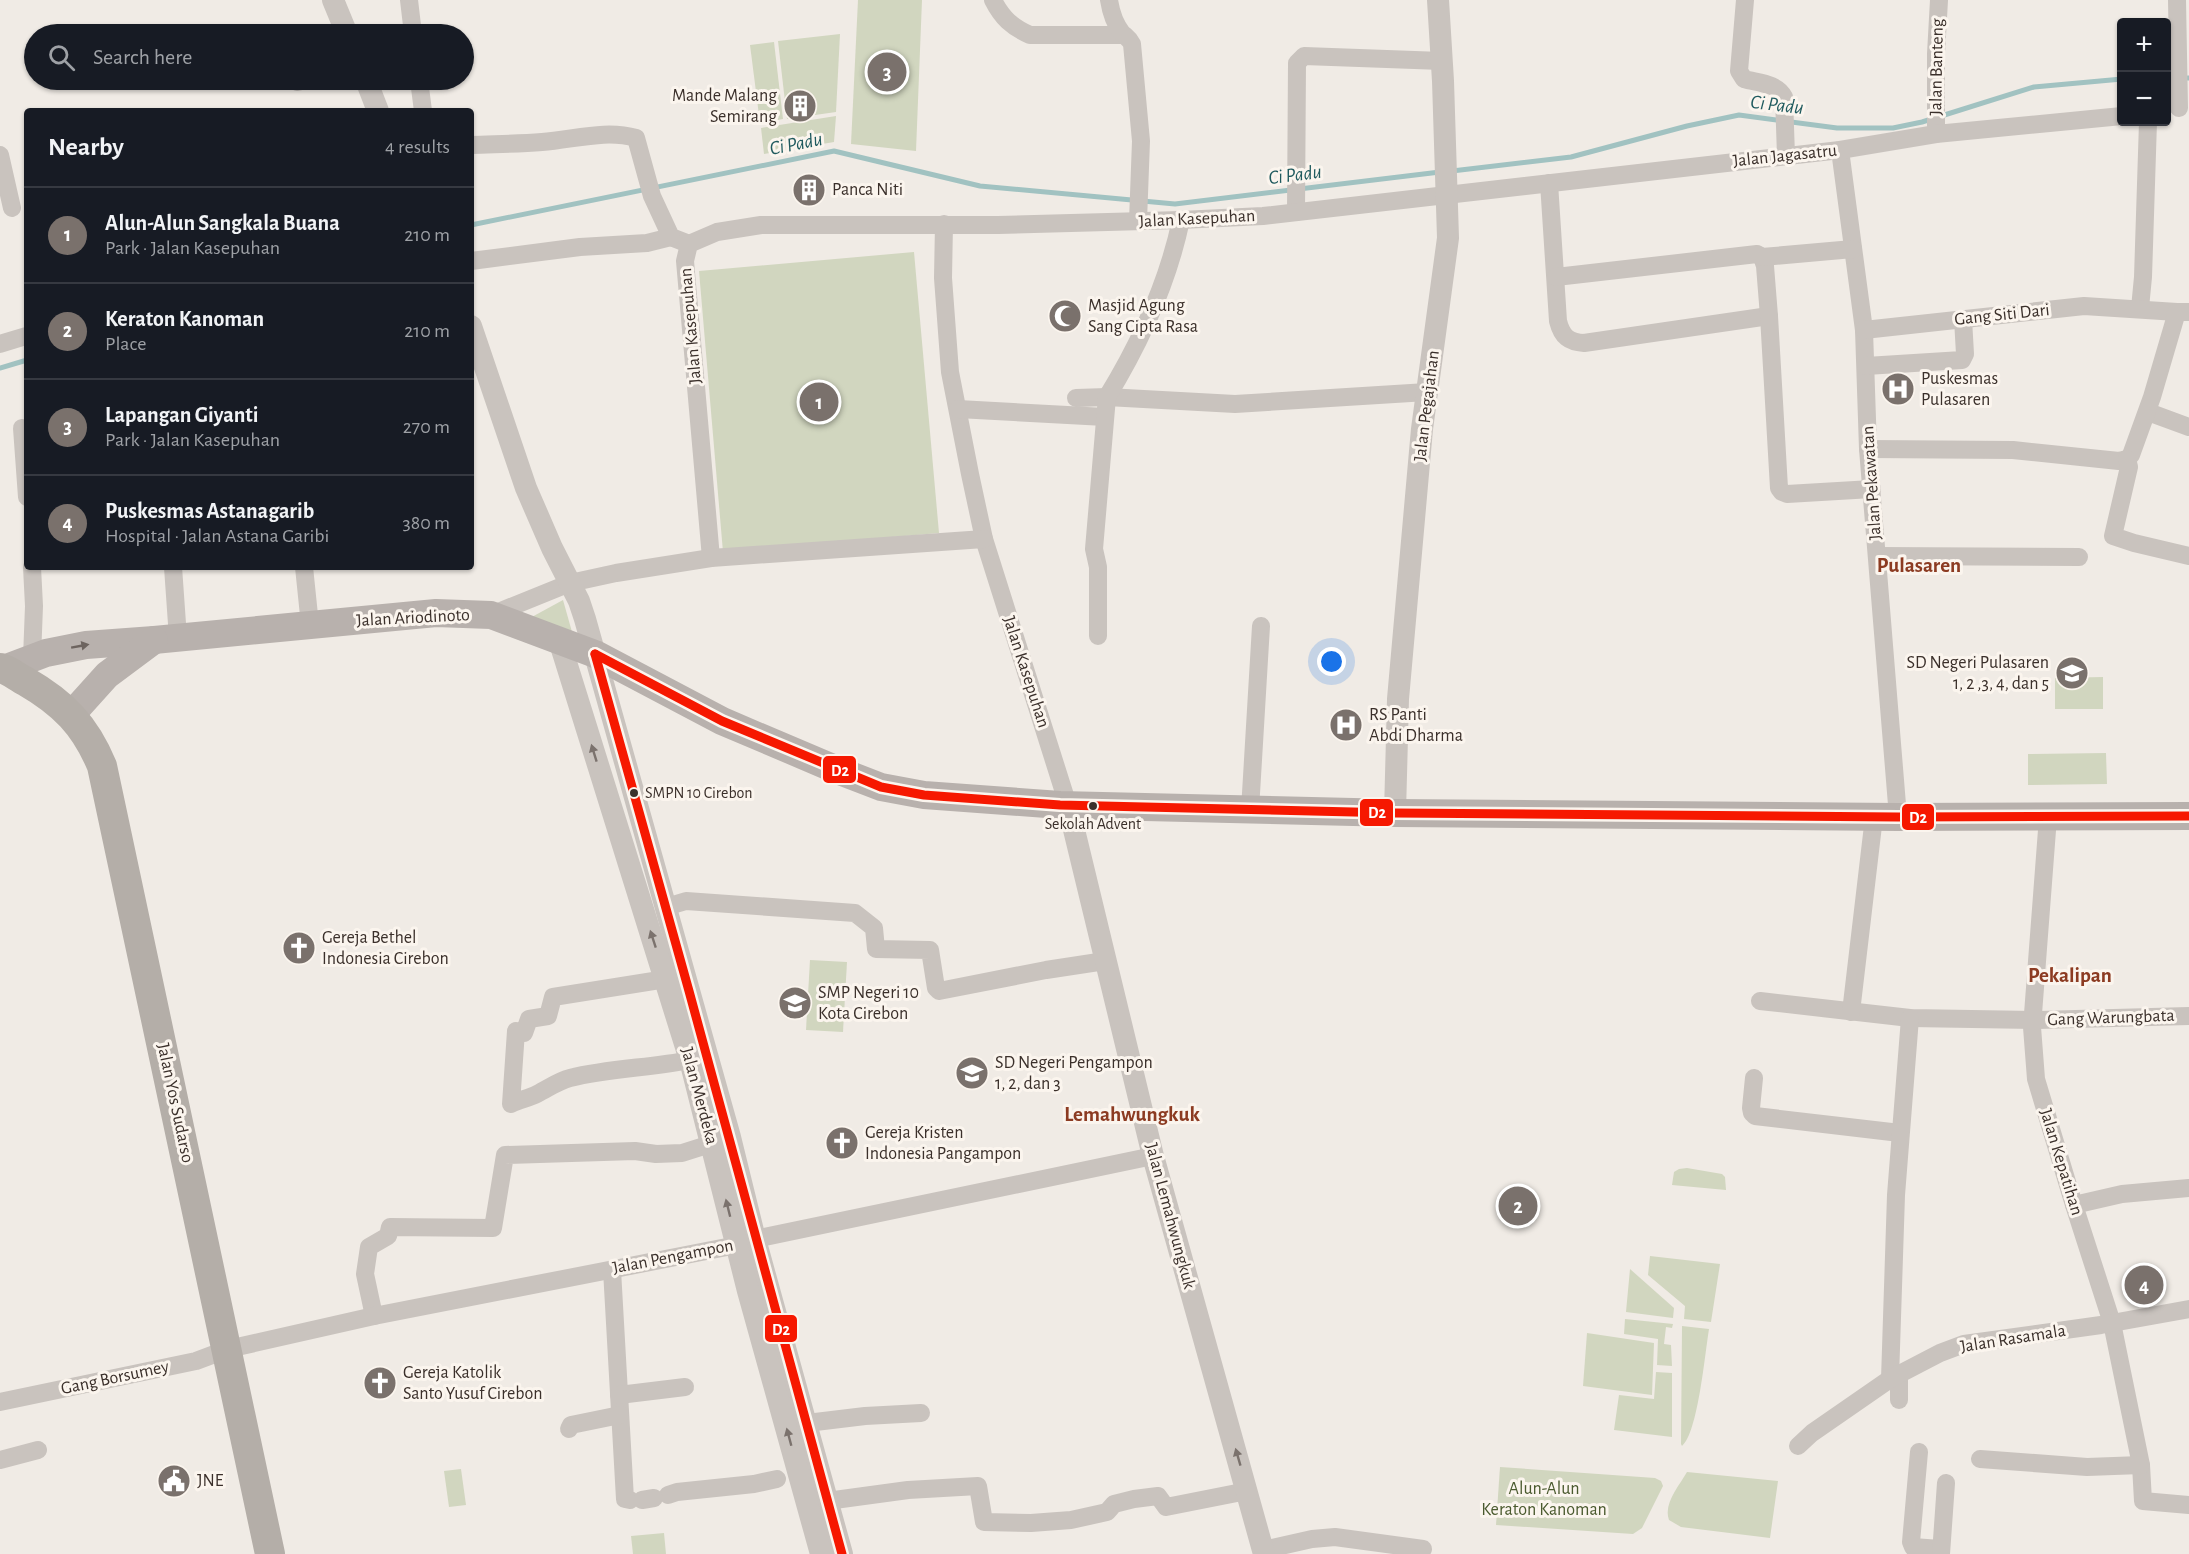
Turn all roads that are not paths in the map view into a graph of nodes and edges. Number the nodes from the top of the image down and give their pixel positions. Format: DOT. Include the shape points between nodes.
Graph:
graph roads {
  1 [pos="333,0"];
  2 [pos="409,0"];
  3 [pos="993,0"];
  4 [pos="1109,0"];
  5 [pos="1438,0"];
  6 [pos="1745,0"];
  7 [pos="1939,0"];
  8 [pos="2177,0"];
  9 [pos="343,24"];
  10 [pos="412,24"];
  11 [pos="1124,35"];
  12 [pos="1442,61"];
  13 [pos="370,90"];
  14 [pos="420,90"];
  15 [pos="2178,104"];
  16 [pos="377,108"];
  17 [pos="423,108"];
  18 [pos="2117,116"];
  19 [pos="2148,126"];
  20 [pos="1936,129"];
  21 [pos="474,145"];
  22 [pos="1786,149"];
  23 [pos="1840,150"];
  24 [pos="0,155"];
  25 [pos="1446,178"];
  26 [pos="1549,183"];
  27 [pos="1296,201"];
  28 [pos="13,207"];
  29 [pos="1139,216"];
  30 [pos="1181,220"];
  31 [pos="944,224"];
  32 [pos="671,237"];
  33 [pos="689,244"];
  34 [pos="1853,249"];
  35 [pos="1762,257"];
  36 [pos="474,261"];
  37 [pos="1556,277"];
  38 [pos="2140,308"];
  39 [pos="2183,312"];
  40 [pos="1769,316"];
  41 [pos="1963,319"];
  42 [pos="1864,330"];
  43 [pos="474,336"];
  44 [pos="24,337"];
  45 [pos="0,344"];
  46 [pos="1866,366"];
  47 [pos="1427,392"];
  48 [pos="1107,397"];
  49 [pos="1076,398"];
  50 [pos="958,409"];
  51 [pos="2148,412"];
  52 [pos="1105,417"];
  53 [pos="2189,427"];
  54 [pos="22,428"];
  55 [pos="1868,449"];
  56 [pos="24,456"];
  57 [pos="2127,459"];
  58 [pos="1872,489"];
  59 [pos="984,539"];
  60 [pos="1877,556"];
  61 [pos="2189,556"];
  62 [pos="2079,557"];
  63 [pos="711,558"];
  64 [pos="32,570"];
  65 [pos="173,570"];
  66 [pos="304,570"];
  67 [pos="570,583"];
  68 [pos="491,615"];
  69 [pos="310,625"];
  70 [pos="1261,626"];
  71 [pos="1098,636"];
  72 [pos="166,639"];
  73 [pos="560,643"];
  74 [pos="595,654"];
  75 [pos="13,674"];
  76 [pos="71,715"];
  77 [pos="1068,805"];
  78 [pos="1250,810"];
  79 [pos="1395,813"];
  80 [pos="2189,816"];
  81 [pos="1886,817"];
  82 [pos="2048,817"];
  83 [pos="666,907"];
  84 [pos="1105,961"];
  85 [pos="675,988"];
  86 [pos="1760,1001"];
  87 [pos="1851,1012"];
  88 [pos="2189,1016"];
  89 [pos="1910,1018"];
  90 [pos="2033,1019"];
  91 [pos="690,1060"];
  92 [pos="1754,1078"];
  93 [pos="1900,1133"];
  94 [pos="721,1140"];
  95 [pos="1153,1156"];
  96 [pos="2189,1188"];
  97 [pos="2074,1205"];
  98 [pos="746,1242"];
  99 [pos="612,1270"];
  100 [pos="2189,1310"];
  101 [pos="374,1316"];
  102 [pos="2112,1323"];
  103 [pos="228,1349"];
  104 [pos="1895,1377"];
  105 [pos="685,1386"];
  106 [pos="788,1393"];
  107 [pos="619,1395"];
  108 [pos="1899,1400"];
  109 [pos="0,1402"];
  110 [pos="921,1413"];
  111 [pos="621,1415"];
  112 [pos="807,1423"];
  113 [pos="569,1429"];
  114 [pos="1798,1446"];
  115 [pos="38,1450"];
  116 [pos="1919,1452"];
  117 [pos="0,1460"];
  118 [pos="1980,1460"];
  119 [pos="2141,1465"];
  120 [pos="786,1476"];
  121 [pos="1946,1484"];
  122 [pos="1247,1491"];
  123 [pos="2189,1505"];
  124 [pos="822,1509"];
  125 [pos="1423,1549"];
  126 [pos="1941,1551"];
  127 [pos="1264,1552"];
  128 [pos="270,1554"];
  129 [pos="821,1554"];
  130 [pos="842,1554"];
  1 -- 9 [label="street"];
  2 -- 10 [label="street"];
  3 -- 11 [label="street" via="1005,20 1030,35"];
  4 -- 11 [label="street" via="1111,14"];
  5 -- 12 [label="street, Jalan Pegajahan"];
  6 -- 22 [label="street" via="1739,71 1744,79 1781,91"];
  7 -- 20 [label="street, Jalan Banteng"];
  8 -- 15 [label="street"];
  11 -- 29 [label="street" via="1132,44 1140,130"];
  12 -- 25 [label="street, Jalan Pegajahan"];
  12 -- 27 [label="street" via="1300,58"];
  13 -- 16 [label="street"];
  14 -- 17 [label="street"];
  18 -- 20 [label="street, Jalan Jagasatru"];
  19 -- 38 [label="street"];
  20 -- 23 [label="street, Jalan Jagasatru"];
  21 -- 32 [label="street" via="597,135 636,138 650,189"];
  22 -- 23 [label="street, Jalan Jagasatru"];
  22 -- 26 [label="street, Jalan Jagasatru"];
  23 -- 34 [label="street, Jalan Pekawatan"];
  24 -- 28 [label="street"];
  25 -- 26 [label="street, Jalan Jagasatru"];
  25 -- 27 [label="street, Jalan Kasepuhan"];
  25 -- 47 [label="street, Jalan Pegajahan" via="1448,237"];
  26 -- 37 [label="street"];
  27 -- 30 [label="street, Jalan Kasepuhan" via="1263,216"];
  29 -- 30 [label="street, Jalan Kasepuhan"];
  29 -- 31 [label="street, Jalan Kasepuhan"];
  30 -- 48 [label="street" via="1163,286"];
  31 -- 33 [label="street, Jalan Kasepuhan" via="761,225 717,232"];
  31 -- 50 [label="street, Jalan Kasepuhan" via="949,360"];
  32 -- 33 [label="street"];
  32 -- 36 [label="street" via="647,243"];
  33 -- 63 [label="street, Jalan Kasepuhan" via="685,261"];
  34 -- 35 [label="street"];
  34 -- 42 [label="street, Jalan Pekawatan"];
  35 -- 37 [label="street" via="1756,254"];
  35 -- 40 [label="street"];
  37 -- 40 [label="street" via="1560,331 1574,343"];
  38 -- 39 [label="street, Gang Siti Dari"];
  38 -- 41 [label="street, Gang Siti Dari" via="2084,306"];
  39 -- 51 [label="street"];
  40 -- 58 [label="street" via="1778,484 1782,492"];
  41 -- 42 [label="street, Gang Siti Dari"];
  41 -- 46 [label="street" via="1962,360"];
  42 -- 46 [label="street, Jalan Pekawatan"];
  43 -- 67 [label="street, Jalan Merdeka" via="526,488"];
  44 -- 45 [label="street"];
  46 -- 55 [label="street, Jalan Pekawatan"];
  47 -- 48 [label="street" via="1235,404"];
  47 -- 79 [label="street, Jalan Pegajahan" via="1398,699"];
  48 -- 49 [label="street"];
  48 -- 52 [label="street"];
  50 -- 52 [label="street"];
  50 -- 59 [label="street, Jalan Kasepuhan"];
  51 -- 53 [label="street"];
  51 -- 57 [label="street"];
  52 -- 71 [label="street" via="1094,549 1098,567"];
  54 -- 56 [label="street"];
  55 -- 57 [label="street" via="2013,450"];
  55 -- 58 [label="street, Jalan Pekawatan"];
  57 -- 61 [label="street" via="2113,536"];
  58 -- 60 [label="street, Jalan Pekawatan"];
  59 -- 63 [label="street"];
  59 -- 77 [label="street, Jalan Kasepuhan"];
  60 -- 62 [label="street"];
  60 -- 81 [label="street, Jalan Pekawatan"];
  63 -- 67 [label="street"];
  64 -- 75 [label="street" via="34,606"];
  65 -- 72 [label="street"];
  66 -- 69 [label="street"];
  67 -- 68 [label="street"];
  67 -- 74 [label="street, Jalan Merdeka"];
  68 -- 69 [label="main road, Jalan Ariodinoto" via="435,613"];
  68 -- 73 [label="main road, Jalan Ariodinoto"];
  69 -- 72 [label="main road, Jalan Ariodinoto"];
  70 -- 78 [label="street"];
  75 -- 72 [label="main road, Jalan Ariodinoto, one-way" via="46,653 86,645"];
  72 -- 76 [label="main road" via="107,675"];
  73 -- 74 [label="main road, Jalan Ariodinoto"];
  85 -- 73 [label="street, Jalan Merdeka, one-way"];
  74 -- 77 [label="main road, Jalan Ariodinoto" via="722,721 881,787 924,795"];
  74 -- 83 [label="street, Jalan Merdeka"];
  75 -- 76 [label="highway, Jalan Yos Sudarso" via="45,692"];
  76 -- 103 [label="highway, Jalan Yos Sudarso" via="82,727 102,766"];
  77 -- 78 [label="main road, Jalan Ariodinoto"];
  77 -- 84 [label="street, Jalan Lemahwungkuk"];
  78 -- 79 [label="main road, Jalan Ariodinoto"];
  79 -- 81 [label="main road, Jalan Ariodinoto"];
  80 -- 82 [label="main road, Jalan Ariodinoto"];
  81 -- 82 [label="main road, Jalan Ariodinoto"];
  81 -- 87 [label="street, Jalan Pekawatan"];
  82 -- 90 [label="street, Jalan Kepatihan"];
  83 -- 84 [label="street" via="686,902 855,913 874,928 876,949 930,950 939,991"];
  83 -- 85 [label="street, Jalan Merdeka"];
  84 -- 95 [label="street, Jalan Lemahwungkuk"];
  85 -- 91 [label="street, Jalan Merdeka"];
  85 -- 91 [label="street" via="553,997 548,1016 529,1019 524,1033 516,1030 511,1104 568,1078"];
  85 -- 94 [label="street, Jalan Merdeka"];
  86 -- 87 [label="street, Gang Warungbata"];
  87 -- 89 [label="street, Gang Warungbata"];
  88 -- 90 [label="street, Gang Warungbata"];
  89 -- 90 [label="street, Gang Warungbata"];
  89 -- 93 [label="street"];
  90 -- 97 [label="street, Jalan Kepatihan" via="2036,1079"];
  91 -- 94 [label="street, Jalan Merdeka"];
  92 -- 93 [label="street" via="1751,1108 1755,1116"];
  93 -- 104 [label="street"];
  94 -- 98 [label="street, Jalan Merdeka"];
  94 -- 101 [label="street" via="682,1153 505,1155 493,1228 390,1227 388,1236 369,1247 365,1274"];
  95 -- 98 [label="street, Jalan Pengampon"];
  122 -- 95 [label="street, Jalan Lemahwungkuk, one-way"];
  96 -- 97 [label="street" via="2122,1194"];
  97 -- 102 [label="street, Jalan Kepatihan"];
  98 -- 99 [label="street, Jalan Pengampon"];
  98 -- 106 [label="street, Jalan Merdeka"];
  99 -- 101 [label="street, Jalan Pengampon"];
  99 -- 107 [label="street"];
  100 -- 102 [label="street, Jalan Rasamala"];
  101 -- 103 [label="street, Jalan Pengampon"];
  102 -- 104 [label="street, Jalan Rasamala" via="1964,1344"];
  102 -- 119 [label="street, Jalan Kepatihan"];
  103 -- 109 [label="street, Gang Borsumey" via="196,1360"];
  103 -- 128 [label="highway, Jalan Yos Sudarso"];
  104 -- 108 [label="street"];
  104 -- 114 [label="street, Jalan Rasamala"];
  105 -- 107 [label="street"];
  106 -- 112 [label="street, Jalan Merdeka"];
  120 -- 106 [label="street, Jalan Merdeka, one-way"];
  107 -- 111 [label="street"];
  110 -- 112 [label="street"];
  111 -- 113 [label="street" via="571,1425"];
  111 -- 120 [label="street" via="624,1499 754,1485"];
  112 -- 124 [label="street, Jalan Merdeka"];
  115 -- 117 [label="street"];
  116 -- 126 [label="street" via="1911,1542 1913,1547"];
  118 -- 119 [label="street" via="2087,1467"];
  119 -- 123 [label="street, Jalan Kepatihan" via="2143,1501"];
  120 -- 124 [label="street, Jalan Merdeka"];
  121 -- 126 [label="street"];
  122 -- 124 [label="street" via="1167,1507 1158,1496 1134,1499 1114,1504 1107,1512 1031,1524 984,1522 978,1486 908,1490"];
  122 -- 127 [label="street, Jalan Lemahwungkuk"];
  124 -- 129 [label="street, Jalan Merdeka"];
  124 -- 130 [label="street, Jalan Merdeka"];
  125 -- 127 [label="street" via="1335,1538 1312,1539"];
}
